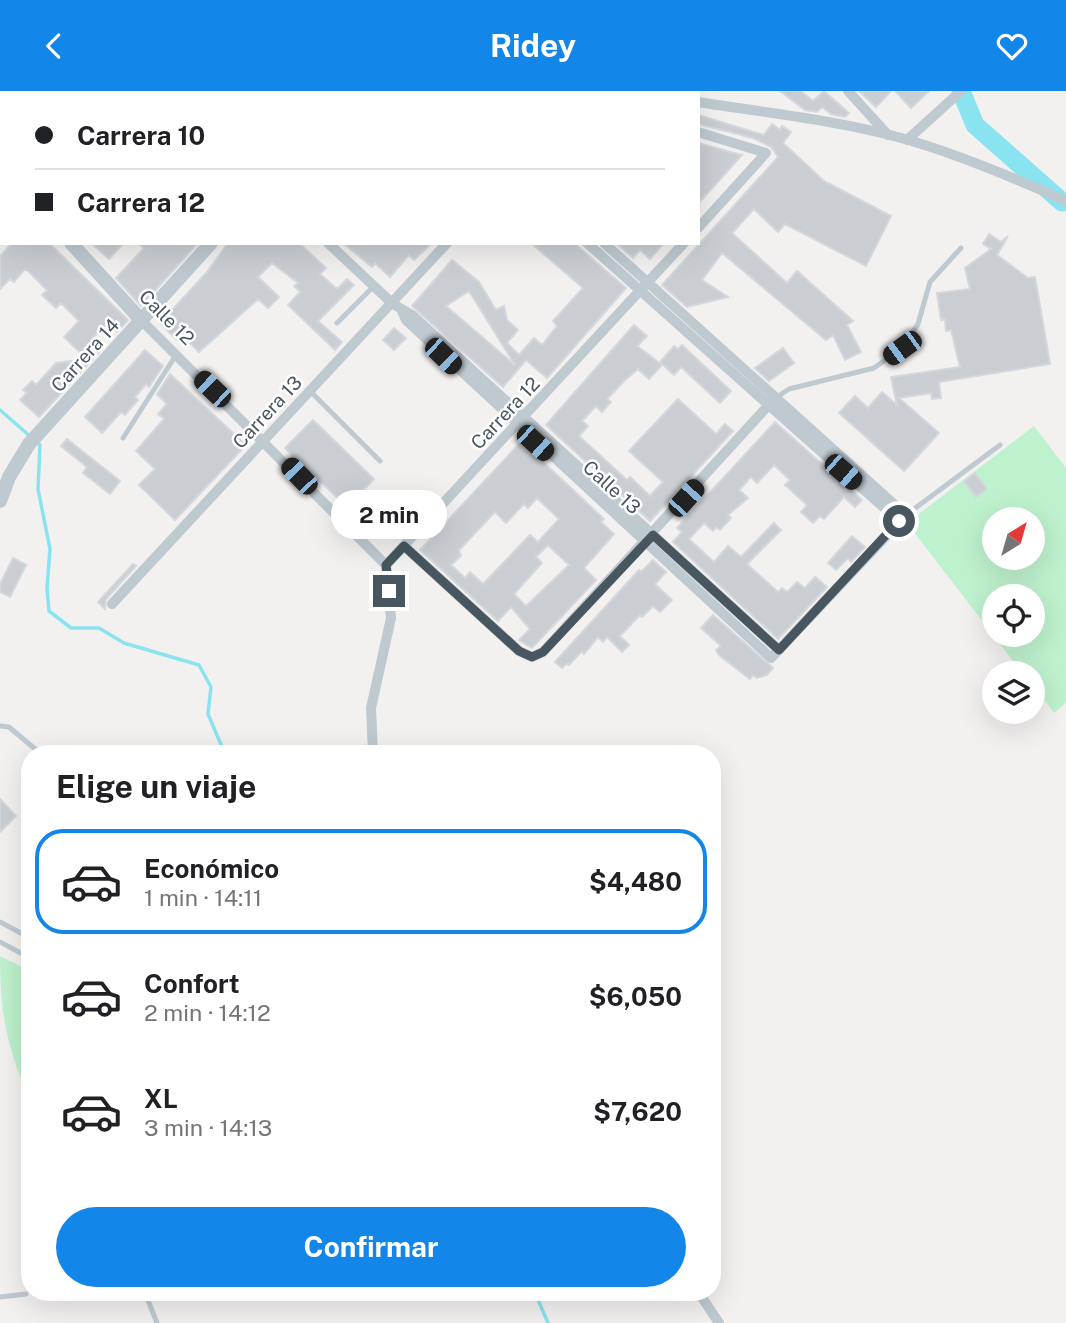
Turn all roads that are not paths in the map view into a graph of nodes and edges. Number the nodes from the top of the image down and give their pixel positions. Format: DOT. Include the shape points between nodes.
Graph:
graph roads {
  1 [pos="848,91"];
  2 [pos="961,91"];
  3 [pos="700,102"];
  4 [pos="700,133"];
  5 [pos="888,135"];
  6 [pos="906,140"];
  7 [pos="1066,201"];
  8 [pos="700,226"];
  9 [pos="73,245"];
  10 [pos="209,245"];
  11 [pos="330,245"];
  12 [pos="445,245"];
  13 [pos="590,245"];
  14 [pos="606,245"];
  15 [pos="682,245"];
  16 [pos="961,248"];
  17 [pos="374,286"];
  18 [pos="644,288"];
  19 [pos="397,308"];
  20 [pos="142,321"];
  21 [pos="337,323"];
  22 [pos="177,354"];
  23 [pos="310,391"];
  24 [pos="772,402"];
  25 [pos="521,422"];
  26 [pos="123,438"];
  27 [pos="264,440"];
  28 [pos="1000,445"];
  29 [pos="380,461"];
  30 [pos="4,474"];
  31 [pos="0,501"];
  32 [pos="902,518"];
  33 [pos="649,539"];
  34 [pos="404,546"];
  35 [pos="386,565"];
  36 [pos="113,604"];
  37 [pos="0,726"];
  38 [pos="30,745"];
  39 [pos="373,745"];
  40 [pos="0,922"];
  41 [pos="21,933"];
  42 [pos="0,942"];
  43 [pos="21,953"];
  44 [pos="21,1295"];
  45 [pos="0,1297"];
  46 [pos="148,1301"];
  47 [pos="704,1301"];
  48 [pos="157,1323"];
  49 [pos="719,1323"];
  1 -- 5 [label="street"];
  2 -- 6 [label="street"];
  3 -- 5 [label="street"];
  4 -- 8 [label="street" via="766,153"];
  5 -- 6 [label="street"];
  6 -- 7 [label="street"];
  9 -- 20 [label="street, Calle 12"];
  10 -- 20 [label="street, Carrera 14"];
  11 -- 17 [label="street, Calle 13"];
  12 -- 19 [label="street, Carrera 13"];
  13 -- 18 [label="street"];
  14 -- 18 [label="street"];
  15 -- 18 [label="street, Carrera 12"];
  16 -- 24 [label="lane" via="930,282 918,324 902,348 874,368 789,389"];
  17 -- 19 [label="street, Calle 13"];
  17 -- 21 [label="lane"];
  18 -- 24 [label="street"];
  18 -- 25 [label="street, Carrera 12"];
  19 -- 23 [label="street, Carrera 13"];
  19 -- 25 [label="street, Calle 13"];
  20 -- 22 [label="street, Calle 12"];
  20 -- 30 [label="street, Carrera 14"];
  22 -- 26 [label="lane"];
  22 -- 27 [label="street, Calle 12"];
  23 -- 27 [label="street, Carrera 13"];
  23 -- 29 [label="lane"];
  24 -- 32 [label="street"];
  24 -- 33 [label="street"];
  25 -- 33 [label="street, Calle 13"];
  25 -- 34 [label="street, Carrera 12"];
  27 -- 35 [label="street, Calle 12"];
  27 -- 36 [label="street, Carrera 13"];
  28 -- 32 [label="lane"];
  30 -- 31 [label="street, Carrera 14"];
  32 -- 33 [label="street, Calle 13" via="775,654"];
  33 -- 34 [label="street" via="543,652 532,657 519,651"];
  34 -- 35 [label="street, Carrera 12"];
  35 -- 39 [label="street" via="391,618 371,708"];
  37 -- 38 [label="lane" via="9,727"];
  40 -- 41 [label="lane"];
  42 -- 43 [label="lane"];
  44 -- 45 [label="lane"];
  46 -- 48 [label="lane"];
  47 -- 49 [label="street"];
}
